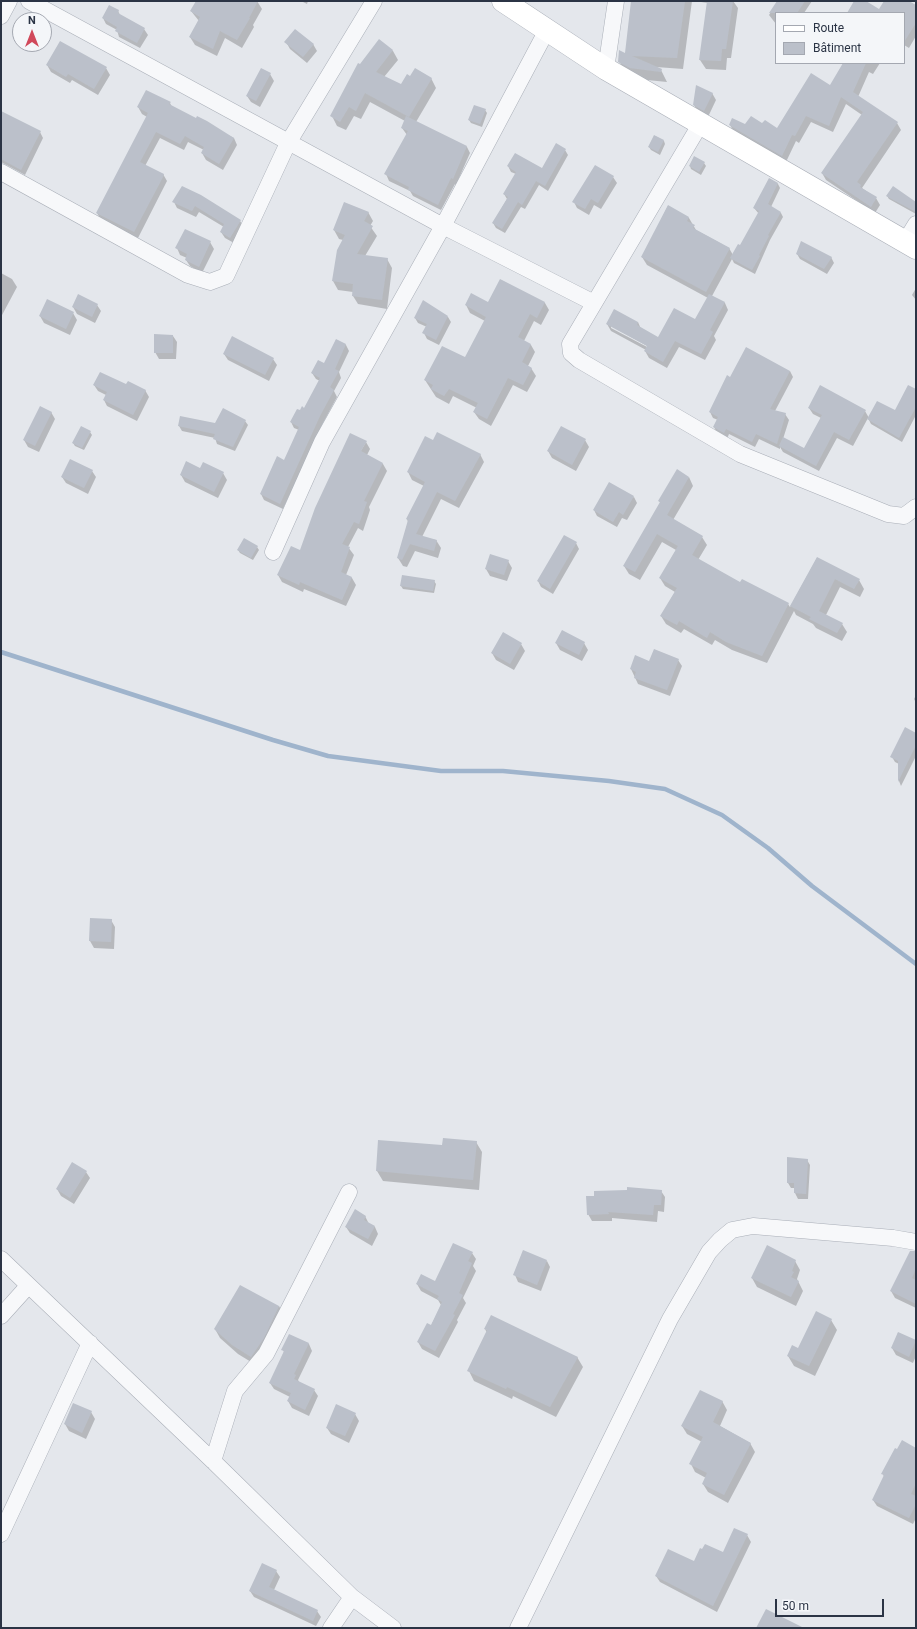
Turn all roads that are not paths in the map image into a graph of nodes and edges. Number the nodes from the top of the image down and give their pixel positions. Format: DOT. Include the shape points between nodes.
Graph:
graph roads {
  1 [pos="9,1"];
  2 [pos="29,1"];
  3 [pos="374,1"];
  4 [pos="503,1"];
  5 [pos="616,1"];
  6 [pos="1,16"];
  7 [pos="547,30"];
  8 [pos="606,69"];
  9 [pos="701,123"];
  10 [pos="288,143"];
  11 [pos="1,172"];
  12 [pos="443,226"];
  13 [pos="912,238"];
  14 [pos="594,303"];
  15 [pos="916,507"];
  16 [pos="273,552"];
  17 [pos="349,1192"];
  18 [pos="916,1242"];
  19 [pos="1,1259"];
  20 [pos="28,1286"];
  21 [pos="1,1316"];
  22 [pos="90,1342"];
  23 [pos="213,1461"];
  24 [pos="1,1534"];
  25 [pos="352,1597"];
  26 [pos="331,1628"];
  27 [pos="393,1628"];
  28 [pos="518,1628"];
  1 -- 6 [label="street"];
  2 -- 10 [label="street"];
  3 -- 10 [label="street"];
  4 -- 7 [label="street"];
  5 -- 8 [label="street"];
  7 -- 8 [label="street"];
  7 -- 12 [label="street"];
  8 -- 9 [label="street"];
  9 -- 13 [label="street"];
  9 -- 14 [label="street"];
  10 -- 11 [label="street" via="226,276 210,282 188,275"];
  10 -- 12 [label="street"];
  12 -- 14 [label="street"];
  12 -- 16 [label="street" via="322,442"];
  14 -- 15 [label="street" via="570,344 571,353 579,360 740,454 888,514 904,516"];
  17 -- 23 [label="street" via="266,1354 234,1391"];
  18 -- 28 [label="street" via="753,1226 732,1230 720,1240 709,1252 670,1319"];
  19 -- 20 [label="street"];
  20 -- 21 [label="street"];
  20 -- 22 [label="street"];
  22 -- 23 [label="street"];
  22 -- 24 [label="street"];
  23 -- 25 [label="street"];
  25 -- 26 [label="street"];
  25 -- 27 [label="street"];
}
